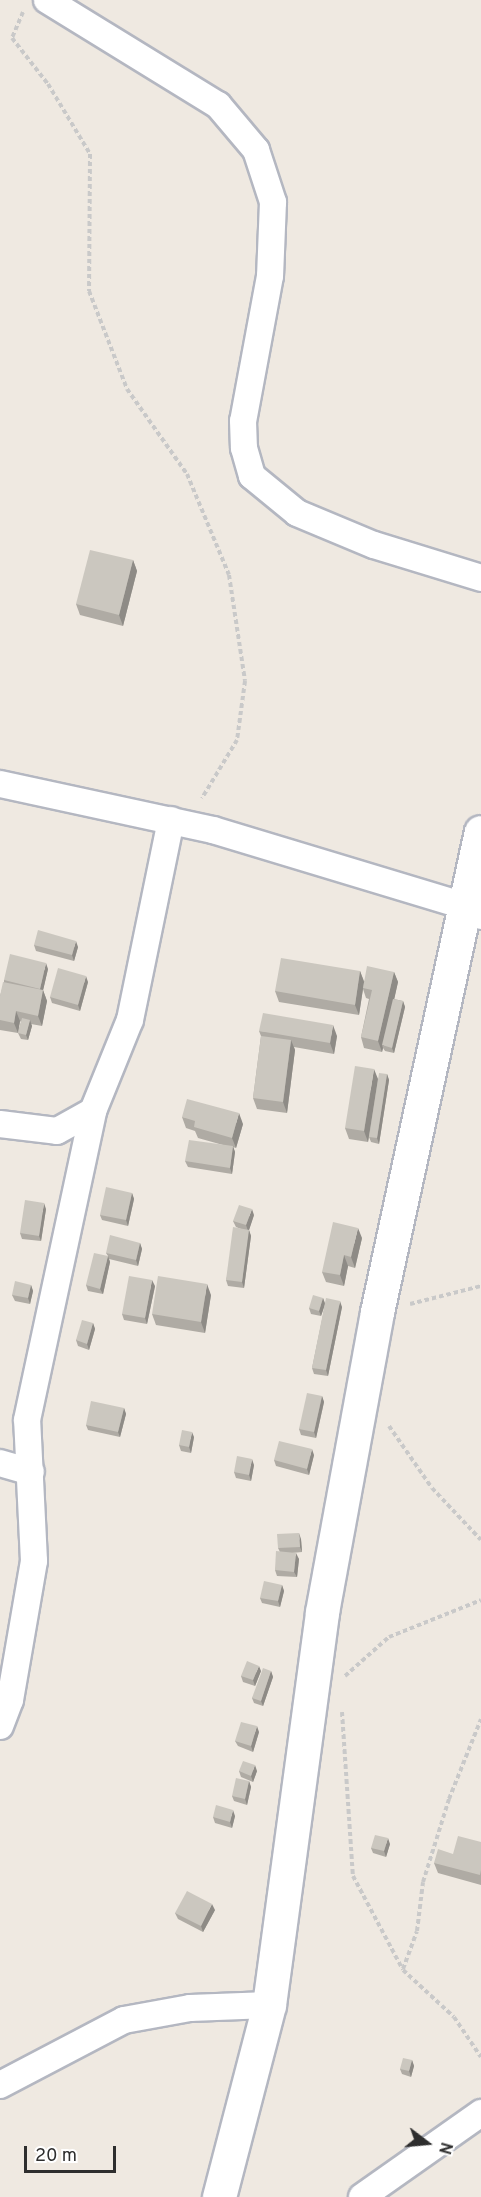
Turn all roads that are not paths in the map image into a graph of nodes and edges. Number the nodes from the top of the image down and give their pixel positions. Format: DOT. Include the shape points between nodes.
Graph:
graph roads {
  1 [pos="36,5"];
  2 [pos="481,578"];
  3 [pos="0,784"];
  4 [pos="171,820"];
  5 [pos="481,832"];
  6 [pos="472,911"];
  7 [pos="93,1112"];
  8 [pos="0,1124"];
  9 [pos="0,1463"];
  10 [pos="31,1472"];
  11 [pos="0,1726"];
  12 [pos="270,2005"];
  13 [pos="0,2085"];
  14 [pos="481,2113"];
  15 [pos="219,2197"];
  16 [pos="362,2197"];
  1 -- 2 [label="street" via="218,105 256,150 273,202 270,276 243,421 244,448 252,476 297,513 374,544"];
  3 -- 4 [label="street"];
  4 -- 6 [label="street"];
  4 -- 7 [label="street" via="130,1020"];
  5 -- 6 [label="street"];
  6 -- 12 [label="street" via="377,1312 322,1612"];
  7 -- 8 [label="street" via="57,1131"];
  7 -- 10 [label="street" via="27,1420"];
  9 -- 10 [label="street"];
  10 -- 11 [label="street" via="34,1561 10,1700"];
  12 -- 13 [label="street" via="190,2008 124,2020"];
  12 -- 15 [label="street"];
  14 -- 16 [label="street"];
}
